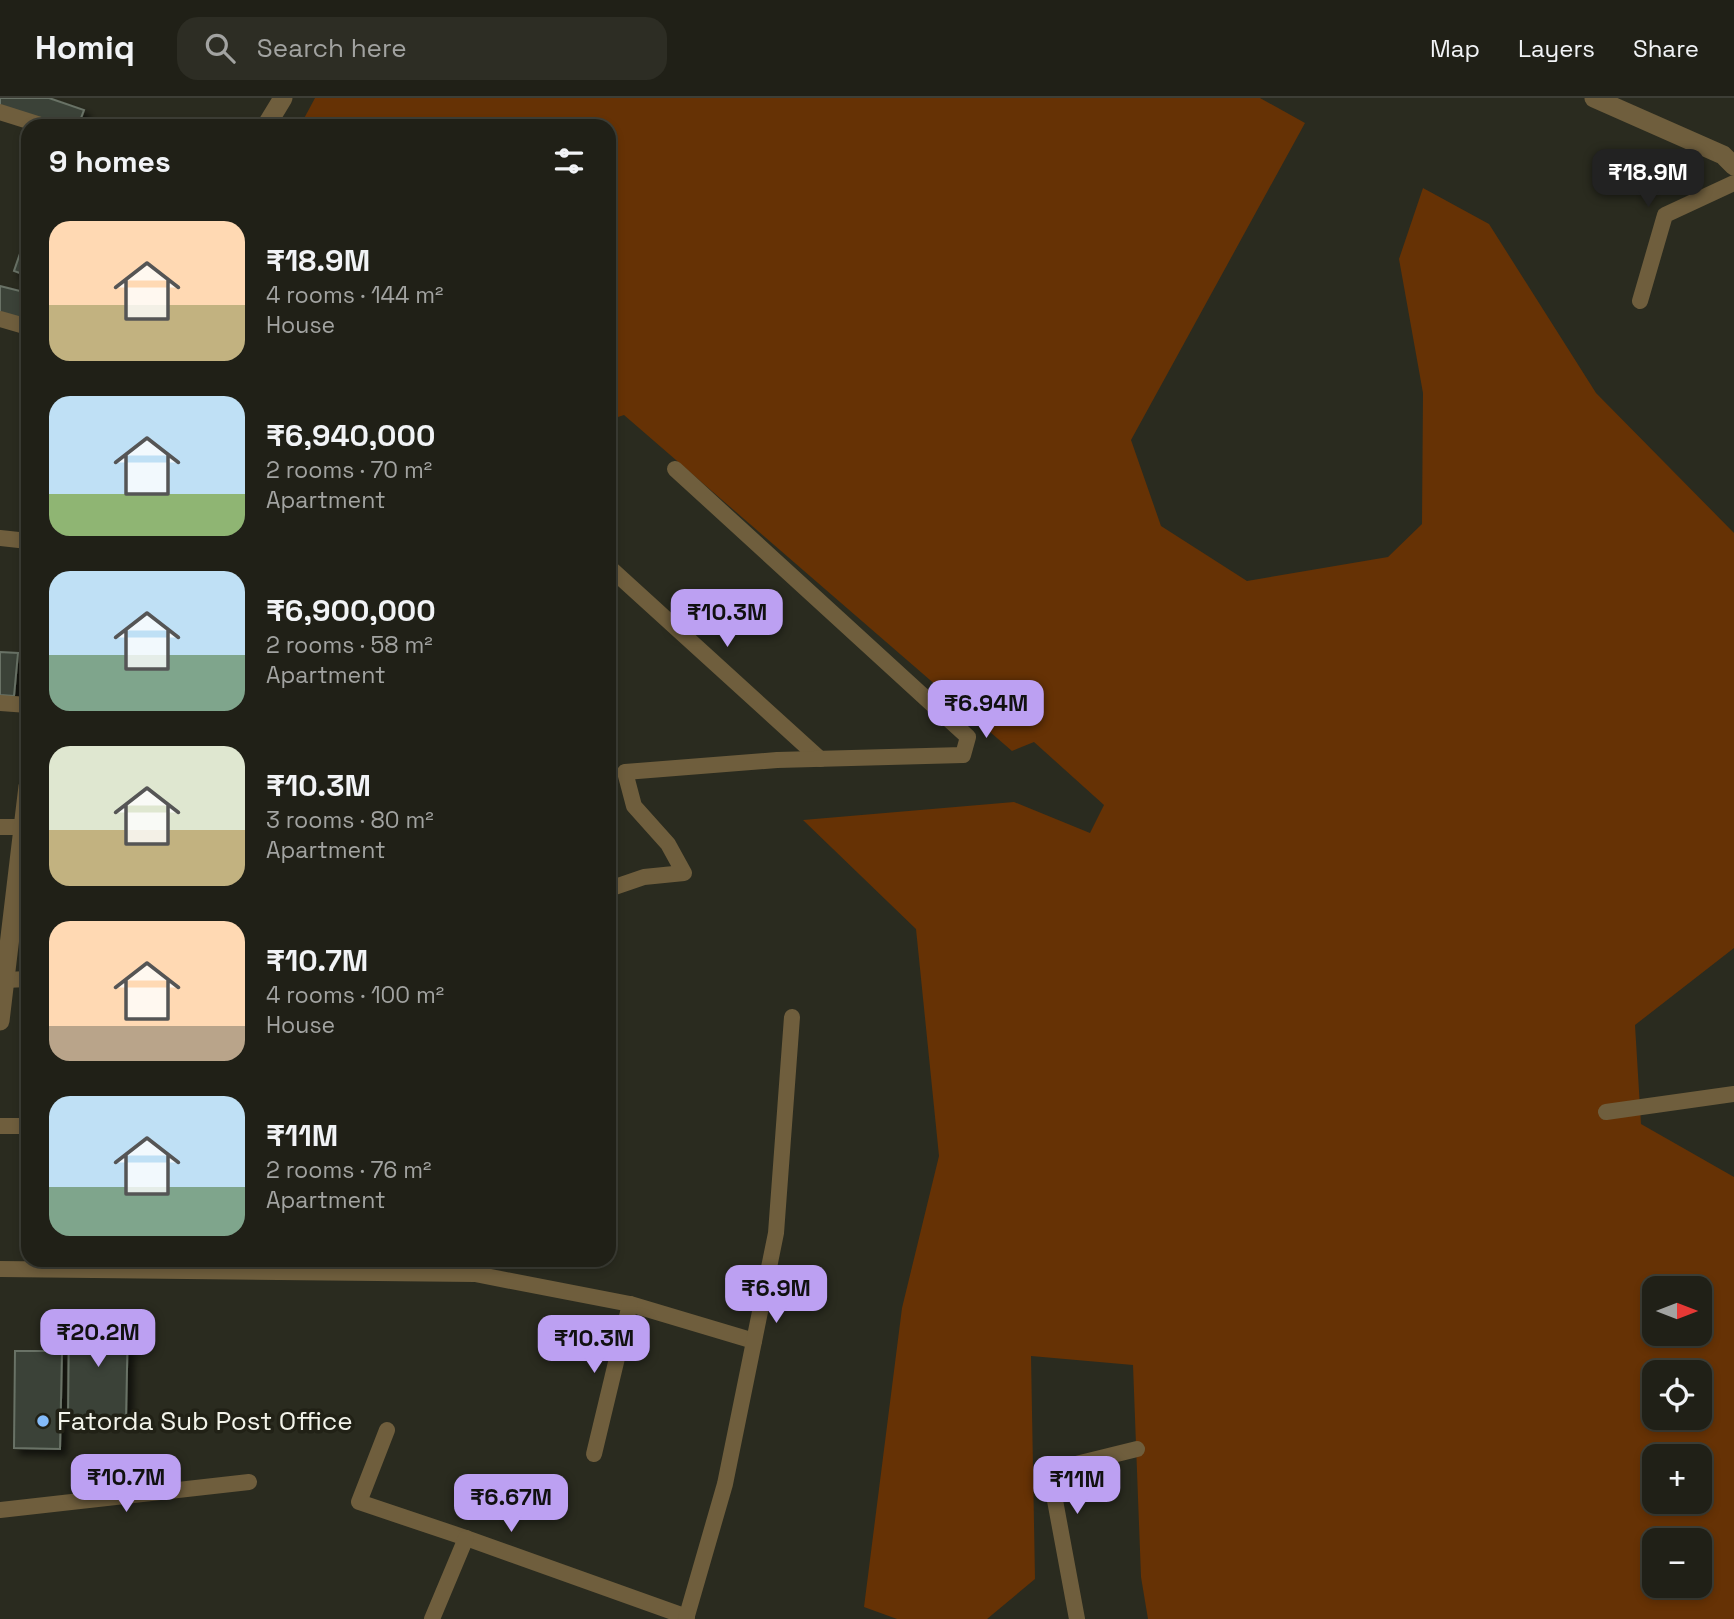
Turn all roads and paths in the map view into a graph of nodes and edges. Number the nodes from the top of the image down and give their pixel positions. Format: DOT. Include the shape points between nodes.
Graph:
graph roads {
  1 [pos="283,98"];
  2 [pos="1594,98"];
  3 [pos="0,112"];
  4 [pos="22,119"];
  5 [pos="271,119"];
  6 [pos="1734,166"];
  7 [pos="1734,183"];
  8 [pos="1640,301"];
  9 [pos="0,320"];
  10 [pos="21,325"];
  11 [pos="675,469"];
  12 [pos="0,538"];
  13 [pos="21,540"];
  14 [pos="616,573"];
  15 [pos="0,703"];
  16 [pos="21,704"];
  17 [pos="820,759"];
  18 [pos="0,827"];
  19 [pos="21,827"];
  20 [pos="21,886"];
  21 [pos="616,887"];
  22 [pos="6,925"];
  23 [pos="21,979"];
  24 [pos="5,980"];
  25 [pos="792,1017"];
  26 [pos="0,1021"];
  27 [pos="1734,1094"];
  28 [pos="1606,1112"];
  29 [pos="0,1126"];
  30 [pos="21,1126"];
  31 [pos="0,1269"];
  32 [pos="630,1304"];
  33 [pos="754,1340"];
  34 [pos="387,1430"];
  35 [pos="1137,1449"];
  36 [pos="594,1454"];
  37 [pos="249,1482"];
  38 [pos="0,1510"];
  39 [pos="466,1538"];
  40 [pos="687,1618"];
  41 [pos="432,1619"];
  42 [pos="1077,1619"];
  1 -- 5 [label="street"];
  2 -- 6 [label="street" via="1724,155"];
  3 -- 4 [label="street"];
  7 -- 8 [label="street" via="1665,215"];
  9 -- 10 [label="street"];
  11 -- 17 [label="street" via="968,737 963,755"];
  12 -- 13 [label="street"];
  14 -- 17 [label="street"];
  15 -- 16 [label="street"];
  17 -- 21 [label="street" via="625,772 634,806 668,844 684,873 644,877"];
  18 -- 19 [label="street"];
  20 -- 22 [label="street"];
  22 -- 24 [label="street"];
  23 -- 24 [label="street"];
  24 -- 26 [label="street"];
  25 -- 33 [label="street" via="776,1233"];
  27 -- 28 [label="street"];
  29 -- 30 [label="street"];
  31 -- 32 [label="street" via="475,1273"];
  32 -- 33 [label="street"];
  32 -- 36 [label="street"];
  33 -- 40 [label="street" via="725,1484"];
  34 -- 39 [label="street" via="359,1502"];
  35 -- 42 [label="street" via="1064,1468 1055,1478 1054,1495"];
  37 -- 38 [label="street"];
  39 -- 40 [label="street"];
  39 -- 41 [label="street"];
}
